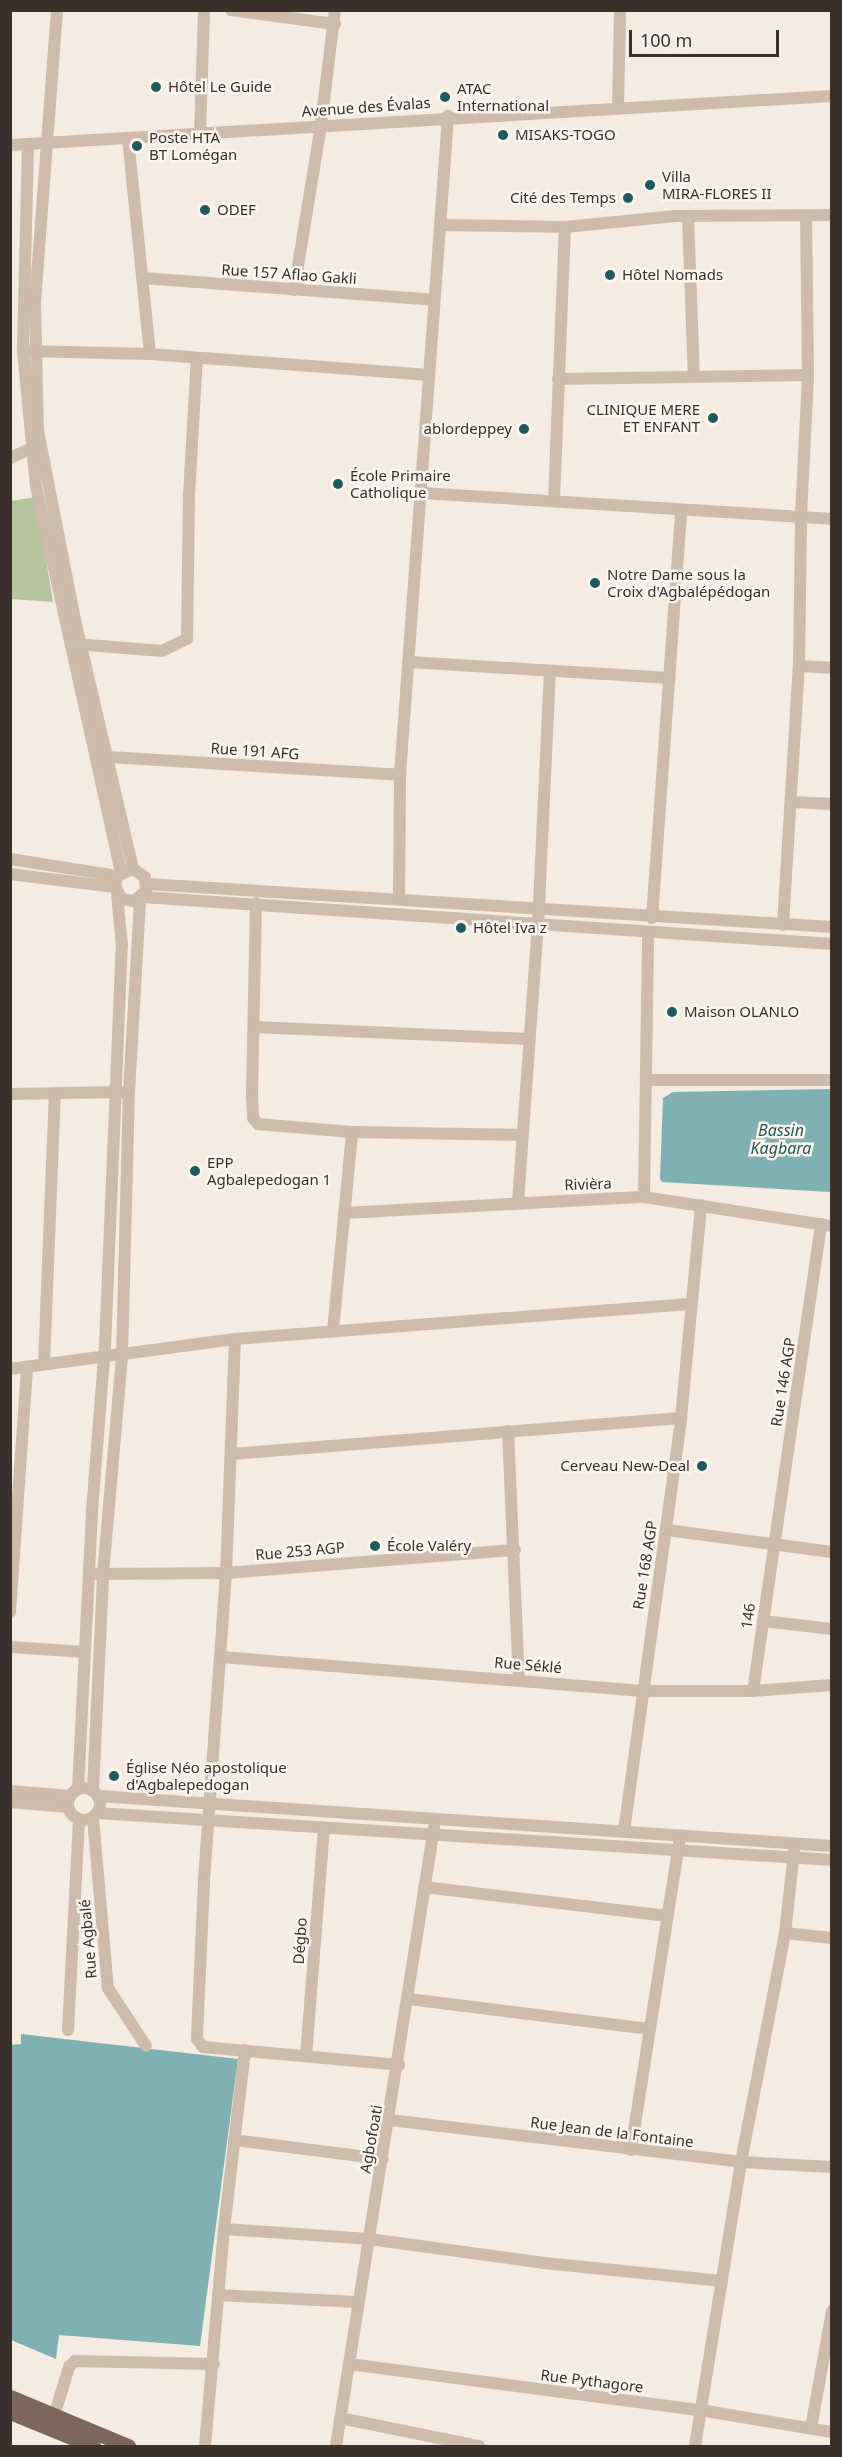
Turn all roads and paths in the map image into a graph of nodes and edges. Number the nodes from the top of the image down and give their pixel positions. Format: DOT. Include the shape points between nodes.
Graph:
graph roads {
  1 [pos="57,10"];
  2 [pos="204,10"];
  3 [pos="231,10"];
  4 [pos="335,10"];
  5 [pos="620,10"];
  6 [pos="335,24"];
  7 [pos="831,96"];
  8 [pos="618,107"];
  9 [pos="448,116"];
  10 [pos="321,125"];
  11 [pos="200,133"];
  12 [pos="128,138"];
  13 [pos="28,144"];
  14 [pos="44,144"];
  15 [pos="10,145"];
  16 [pos="831,215"];
  17 [pos="688,216"];
  18 [pos="806,216"];
  19 [pos="441,225"];
  20 [pos="565,227"];
  21 [pos="143,278"];
  22 [pos="294,290"];
  23 [pos="433,300"];
  24 [pos="29,351"];
  25 [pos="150,354"];
  26 [pos="197,358"];
  27 [pos="429,375"];
  28 [pos="808,375"];
  29 [pos="694,377"];
  30 [pos="558,379"];
  31 [pos="32,448"];
  32 [pos="10,458"];
  33 [pos="421,493"];
  34 [pos="555,501"];
  35 [pos="681,510"];
  36 [pos="801,515"];
  37 [pos="831,519"];
  38 [pos="75,644"];
  39 [pos="409,662"];
  40 [pos="800,666"];
  41 [pos="831,668"];
  42 [pos="550,671"];
  43 [pos="670,678"];
  44 [pos="109,758"];
  45 [pos="400,775"];
  46 [pos="792,802"];
  47 [pos="831,804"];
  48 [pos="10,859"];
  49 [pos="10,874"];
  50 [pos="121,880"];
  51 [pos="147,884"];
  52 [pos="141,898"];
  53 [pos="399,898"];
  54 [pos="256,903"];
  55 [pos="539,908"];
  56 [pos="652,918"];
  57 [pos="538,925"];
  58 [pos="783,925"];
  59 [pos="831,927"];
  60 [pos="648,934"];
  61 [pos="831,944"];
  62 [pos="255,1027"];
  63 [pos="529,1039"];
  64 [pos="648,1080"];
  65 [pos="831,1080"];
  66 [pos="115,1092"];
  67 [pos="129,1092"];
  68 [pos="55,1093"];
  69 [pos="10,1094"];
  70 [pos="352,1132"];
  71 [pos="521,1135"];
  72 [pos="644,1197"];
  73 [pos="518,1202"];
  74 [pos="701,1205"];
  75 [pos="344,1213"];
  76 [pos="826,1225"];
  77 [pos="690,1304"];
  78 [pos="333,1331"];
  79 [pos="235,1339"];
  80 [pos="122,1356"];
  81 [pos="104,1358"];
  82 [pos="44,1364"];
  83 [pos="27,1367"];
  84 [pos="10,1369"];
  85 [pos="681,1418"];
  86 [pos="508,1431"];
  87 [pos="232,1454"];
  88 [pos="667,1530"];
  89 [pos="773,1544"];
  90 [pos="515,1550"];
  91 [pos="831,1552"];
  92 [pos="226,1573"];
  93 [pos="88,1574"];
  94 [pos="103,1574"];
  95 [pos="10,1612"];
  96 [pos="763,1621"];
  97 [pos="831,1629"];
  98 [pos="10,1647"];
  99 [pos="85,1652"];
  100 [pos="221,1657"];
  101 [pos="519,1678"];
  102 [pos="831,1685"];
  103 [pos="640,1691"];
  104 [pos="753,1691"];
  105 [pos="10,1791"];
  106 [pos="96,1793"];
  107 [pos="72,1797"];
  108 [pos="10,1802"];
  109 [pos="208,1812"];
  110 [pos="95,1815"];
  111 [pos="79,1819"];
  112 [pos="435,1819"];
  113 [pos="324,1828"];
  114 [pos="624,1831"];
  115 [pos="432,1835"];
  116 [pos="680,1835"];
  117 [pos="794,1844"];
  118 [pos="831,1846"];
  119 [pos="678,1851"];
  120 [pos="793,1859"];
  121 [pos="831,1860"];
  122 [pos="424,1887"];
  123 [pos="667,1916"];
  124 [pos="785,1933"];
  125 [pos="831,1938"];
  126 [pos="409,1999"];
  127 [pos="649,2029"];
  128 [pos="68,2030"];
  129 [pos="146,2046"];
  130 [pos="245,2050"];
  131 [pos="306,2056"];
  132 [pos="399,2065"];
  133 [pos="390,2120"];
  134 [pos="234,2140"];
  135 [pos="631,2150"];
  136 [pos="383,2159"];
  137 [pos="741,2162"];
  138 [pos="831,2167"];
  139 [pos="224,2229"];
  140 [pos="369,2239"];
  141 [pos="722,2281"];
  142 [pos="218,2295"];
  143 [pos="358,2302"];
  144 [pos="831,2311"];
  145 [pos="214,2364"];
  146 [pos="349,2364"];
  147 [pos="10,2397"];
  148 [pos="700,2410"];
  149 [pos="10,2412"];
  150 [pos="340,2418"];
  151 [pos="52,2422"];
  152 [pos="811,2428"];
  153 [pos="831,2432"];
  154 [pos="93,2446"];
  155 [pos="128,2446"];
  156 [pos="205,2446"];
  157 [pos="336,2446"];
  158 [pos="478,2446"];
  159 [pos="695,2446"];
  1 -- 14 [label="street"];
  2 -- 11 [label="street"];
  3 -- 6 [label="street"];
  4 -- 6 [label="street"];
  5 -- 8 [label="street"];
  6 -- 10 [label="street"];
  7 -- 8 [label="street, Avenue des Évalas"];
  8 -- 9 [label="street, Avenue des Évalas"];
  9 -- 10 [label="street, Avenue des Évalas"];
  9 -- 19 [label="street"];
  10 -- 11 [label="street, Avenue des Évalas"];
  10 -- 22 [label="street"];
  11 -- 12 [label="street, Avenue des Évalas"];
  12 -- 14 [label="street, Avenue des Évalas"];
  12 -- 21 [label="street"];
  13 -- 14 [label="street, Avenue des Évalas"];
  13 -- 15 [label="street, Avenue des Évalas"];
  13 -- 24 [label="street"];
  14 -- 24 [label="street"];
  16 -- 18 [label="street"];
  17 -- 18 [label="street"];
  17 -- 20 [label="street"];
  17 -- 29 [label="street"];
  18 -- 28 [label="street"];
  19 -- 20 [label="street"];
  19 -- 23 [label="street"];
  20 -- 30 [label="street"];
  21 -- 22 [label="street, Rue 157 Aflao Gakli"];
  21 -- 25 [label="street"];
  22 -- 23 [label="street, Rue 157 Aflao Gakli"];
  23 -- 27 [label="street"];
  24 -- 25 [label="street"];
  24 -- 31 [label="street"];
  24 -- 38 [label="street" via="38,431"];
  25 -- 26 [label="street"];
  26 -- 27 [label="street"];
  26 -- 38 [label="street" via="189,495 188,639 162,651"];
  27 -- 33 [label="street"];
  28 -- 29 [label="street"];
  28 -- 36 [label="street"];
  29 -- 30 [label="street"];
  30 -- 34 [label="street"];
  31 -- 32 [label="street"];
  31 -- 38 [label="street"];
  33 -- 34 [label="street"];
  33 -- 39 [label="street"];
  34 -- 35 [label="street"];
  35 -- 36 [label="street"];
  35 -- 43 [label="street"];
  36 -- 37 [label="street"];
  36 -- 40 [label="street"];
  38 -- 44 [label="street"];
  38 -- 50 [label="street"];
  39 -- 42 [label="street"];
  39 -- 45 [label="street"];
  40 -- 41 [label="street"];
  40 -- 46 [label="street"];
  42 -- 43 [label="street"];
  42 -- 55 [label="street"];
  43 -- 56 [label="street"];
  44 -- 45 [label="street, Rue 191 AFG"];
  44 -- 50 [label="street"];
  45 -- 53 [label="street"];
  46 -- 47 [label="street"];
  46 -- 58 [label="street"];
  48 -- 50 [label="street"];
  49 -- 50 [label="street"];
  50 -- 51 [label="street" via="145,877"];
  50 -- 52 [label="street" via="128,902"];
  50 -- 66 [label="street"];
  51 -- 52 [label="street, Rue Agbalé"];
  51 -- 53 [label="street"];
  52 -- 54 [label="street"];
  52 -- 67 [label="street, Rue Agbalé"];
  53 -- 55 [label="street"];
  54 -- 57 [label="street"];
  54 -- 62 [label="street"];
  55 -- 56 [label="street"];
  55 -- 57 [label="street"];
  56 -- 58 [label="street"];
  57 -- 60 [label="street"];
  57 -- 63 [label="street"];
  58 -- 59 [label="street"];
  60 -- 61 [label="street"];
  60 -- 64 [label="street"];
  62 -- 63 [label="street"];
  62 -- 70 [label="street" via="253,1118 265,1127"];
  63 -- 71 [label="street"];
  64 -- 65 [label="street"];
  64 -- 72 [label="street"];
  66 -- 67 [label="street"];
  66 -- 68 [label="street"];
  66 -- 81 [label="street"];
  67 -- 80 [label="street, Rue Agbalé"];
  68 -- 69 [label="street"];
  68 -- 82 [label="street"];
  70 -- 71 [label="street"];
  70 -- 75 [label="street"];
  71 -- 73 [label="street"];
  72 -- 73 [label="street, Rivièra"];
  72 -- 74 [label="street, Rivièra"];
  73 -- 75 [label="street, Rivièra"];
  74 -- 76 [label="street, Rivièra"];
  74 -- 77 [label="street, Rue 168 AGP"];
  75 -- 78 [label="street"];
  76 -- 89 [label="street, Rue 146 AGP"];
  77 -- 78 [label="street"];
  77 -- 85 [label="street, Rue 168 AGP"];
  78 -- 79 [label="street"];
  79 -- 80 [label="street"];
  79 -- 87 [label="street"];
  80 -- 81 [label="street"];
  80 -- 94 [label="street, Rue Agbalé"];
  81 -- 82 [label="street"];
  81 -- 93 [label="street"];
  82 -- 83 [label="street"];
  83 -- 84 [label="street"];
  83 -- 95 [label="street"];
  85 -- 86 [label="street"];
  85 -- 88 [label="street, Rue 168 AGP"];
  86 -- 87 [label="street"];
  86 -- 90 [label="street"];
  87 -- 92 [label="street"];
  88 -- 89 [label="street"];
  88 -- 103 [label="street, Rue 168 AGP"];
  89 -- 91 [label="street"];
  89 -- 96 [label="street, 146"];
  90 -- 92 [label="street, Rue 253 AGP"];
  90 -- 101 [label="street"];
  92 -- 94 [label="street, Rue 253 AGP"];
  92 -- 100 [label="street"];
  93 -- 94 [label="street, Rue 253 AGP"];
  93 -- 99 [label="street"];
  94 -- 106 [label="street, Rue Agbalé"];
  96 -- 97 [label="street"];
  96 -- 104 [label="street, 146"];
  98 -- 99 [label="street"];
  99 -- 107 [label="street"];
  100 -- 101 [label="street, Rue Séklé"];
  100 -- 109 [label="street"];
  101 -- 103 [label="street, Rue Séklé"];
  102 -- 104 [label="street, Rue Séklé"];
  103 -- 104 [label="street, Rue Séklé"];
  103 -- 114 [label="street, Rue 168 AGP"];
  105 -- 107 [label="street"];
  106 -- 107 [label="street"];
  106 -- 109 [label="street"];
  106 -- 110 [label="street, Rue Agbalé"];
  107 -- 108 [label="street"];
  107 -- 111 [label="street"];
  109 -- 110 [label="street"];
  109 -- 112 [label="street"];
  109 -- 113 [label="street"];
  109 -- 130 [label="street" via="197,2039 203,2047"];
  110 -- 111 [label="street"];
  110 -- 129 [label="street, Rue Agbalé" via="108,1988"];
  111 -- 128 [label="street, Rue Agbalé"];
  112 -- 114 [label="street"];
  112 -- 115 [label="street, Agbofoati"];
  113 -- 115 [label="street"];
  113 -- 131 [label="street, Dégbo"];
  114 -- 116 [label="street"];
  115 -- 119 [label="street"];
  115 -- 122 [label="street, Agbofoati"];
  116 -- 117 [label="street"];
  116 -- 119 [label="street"];
  117 -- 118 [label="street"];
  117 -- 120 [label="street"];
  119 -- 120 [label="street"];
  119 -- 123 [label="street"];
  120 -- 121 [label="street"];
  120 -- 124 [label="street"];
  122 -- 123 [label="street"];
  122 -- 126 [label="street, Agbofoati"];
  123 -- 127 [label="street"];
  124 -- 125 [label="street"];
  124 -- 137 [label="street"];
  126 -- 127 [label="street"];
  126 -- 132 [label="street, Agbofoati"];
  127 -- 135 [label="street"];
  130 -- 131 [label="street"];
  130 -- 134 [label="street"];
  131 -- 132 [label="street"];
  132 -- 133 [label="street, Agbofoati"];
  133 -- 135 [label="street, Rue Jean de la Fontaine"];
  133 -- 136 [label="street, Agbofoati"];
  134 -- 136 [label="street"];
  134 -- 139 [label="street"];
  135 -- 137 [label="street, Rue Jean de la Fontaine"];
  136 -- 140 [label="street, Agbofoati"];
  137 -- 138 [label="street, Rue Jean de la Fontaine"];
  137 -- 141 [label="street"];
  139 -- 140 [label="street"];
  139 -- 142 [label="street"];
  140 -- 141 [label="street" via="544,2263"];
  140 -- 143 [label="street, Agbofoati"];
  141 -- 148 [label="street"];
  142 -- 143 [label="street"];
  142 -- 145 [label="street"];
  143 -- 146 [label="street, Agbofoati"];
  144 -- 152 [label="street"];
  145 -- 151 [label="street" via="75,2361 69,2367"];
  145 -- 156 [label="street"];
  146 -- 148 [label="street, Rue Pythagore"];
  146 -- 150 [label="street, Agbofoati"];
  147 -- 151 [label="main road"];
  148 -- 152 [label="street, Rue Pythagore"];
  148 -- 159 [label="street"];
  149 -- 151 [label="main road"];
  150 -- 157 [label="street, Agbofoati"];
  150 -- 158 [label="street"];
  151 -- 154 [label="main road"];
  151 -- 155 [label="main road"];
  152 -- 153 [label="street, Rue Pythagore"];
}
